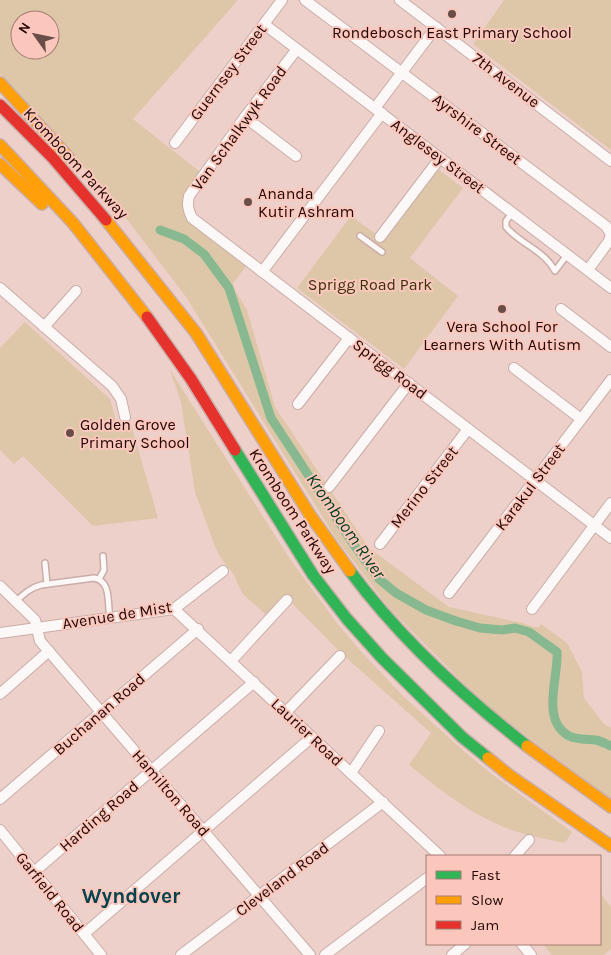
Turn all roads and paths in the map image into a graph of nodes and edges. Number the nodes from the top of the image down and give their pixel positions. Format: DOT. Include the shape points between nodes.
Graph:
graph roads {
  1 [pos="282,0"];
  2 [pos="305,0"];
  3 [pos="400,0"];
  4 [pos="500,0"];
  5 [pos="264,24"];
  6 [pos="436,27"];
  7 [pos="297,49"];
  8 [pos="466,50"];
  9 [pos="401,72"];
  10 [pos="0,83"];
  11 [pos="0,105"];
  12 [pos="378,111"];
  13 [pos="245,117"];
  14 [pos="174,143"];
  15 [pos="0,144"];
  16 [pos="296,156"];
  17 [pos="440,158"];
  18 [pos="611,160"];
  19 [pos="0,164"];
  20 [pos="76,166"];
  21 [pos="188,211"];
  22 [pos="512,213"];
  23 [pos="360,236"];
  24 [pos="377,241"];
  25 [pos="382,252"];
  26 [pos="99,254"];
  27 [pos="148,254"];
  28 [pos="567,255"];
  29 [pos="588,270"];
  30 [pos="262,272"];
  31 [pos="0,288"];
  32 [pos="611,288"];
  33 [pos="76,291"];
  34 [pos="561,310"];
  35 [pos="44,327"];
  36 [pos="196,333"];
  37 [pos="349,338"];
  38 [pos="611,347"];
  39 [pos="514,368"];
  40 [pos="611,380"];
  41 [pos="408,383"];
  42 [pos="298,404"];
  43 [pos="125,417"];
  44 [pos="581,420"];
  45 [pos="468,429"];
  46 [pos="534,481"];
  47 [pos="330,487"];
  48 [pos="611,504"];
  49 [pos="594,526"];
  50 [pos="611,538"];
  51 [pos="380,544"];
  52 [pos="103,556"];
  53 [pos="45,564"];
  54 [pos="224,571"];
  55 [pos="100,579"];
  56 [pos="47,584"];
  57 [pos="0,586"];
  58 [pos="449,593"];
  59 [pos="288,600"];
  60 [pos="16,601"];
  61 [pos="174,609"];
  62 [pos="532,609"];
  63 [pos="110,618"];
  64 [pos="37,628"];
  65 [pos="198,629"];
  66 [pos="0,633"];
  67 [pos="49,652"];
  68 [pos="340,656"];
  69 [pos="231,661"];
  70 [pos="254,682"];
  71 [pos="0,694"];
  72 [pos="101,712"];
  73 [pos="286,712"];
  74 [pos="379,731"];
  75 [pos="312,737"];
  76 [pos="152,771"];
  77 [pos="351,773"];
  78 [pos="0,798"];
  79 [pos="383,802"];
  80 [pos="611,807"];
  81 [pos="0,830"];
  82 [pos="204,831"];
  83 [pos="529,840"];
  84 [pos="611,846"];
  85 [pos="439,855"];
  86 [pos="515,855"];
  87 [pos="34,872"];
  88 [pos="426,879"];
  89 [pos="260,896"];
  90 [pos="84,934"];
  91 [pos="464,945"];
  92 [pos="523,945"];
  93 [pos="101,955"];
  94 [pos="181,955"];
  95 [pos="310,955"];
  96 [pos="325,955"];
  97 [pos="452,955"];
  98 [pos="531,955"];
  1 -- 5 [label="street, Guernsey Street"];
  2 -- 9 [label="street, Ayrshire Street"];
  3 -- 6 [label="street, 7th Avenue"];
  4 -- 8 [label="path"];
  5 -- 7 [label="street, Anglesey Street"];
  5 -- 14 [label="street, Guernsey Street"];
  6 -- 8 [label="street, 7th Avenue"];
  6 -- 9 [label="street"];
  7 -- 12 [label="street, Anglesey Street"];
  7 -- 13 [label="street, Van Schalkwyk Road"];
  8 -- 18 [label="street, 7th Avenue"];
  9 -- 12 [label="street"];
  9 -- 29 [label="street, Ayrshire Street" via="606,226 611,234 609,241"];
  10 -- 20 [label="highway"];
  11 -- 36 [label="highway, Kromboom Parkway" via="103,215"];
  12 -- 17 [label="street, Anglesey Street"];
  12 -- 30 [label="street"];
  13 -- 16 [label="street"];
  13 -- 21 [label="street, Van Schalkwyk Road" via="190,196"];
  15 -- 26 [label="highway, Kromboom Parkway"];
  17 -- 22 [label="street, Anglesey Street"];
  17 -- 24 [label="street"];
  19 -- 26 [label="highway" via="70,232"];
  21 -- 30 [label="street, Sprigg Road" via="192,218"];
  22 -- 28 [label="street, Anglesey Street"];
  22 -- 28 [label="lane" via="506,227 548,261 555,272"];
  23 -- 24 [label="lane"];
  24 -- 25 [label="lane"];
  26 -- 84 [label="highway, Kromboom Parkway" via="178,360 313,575 347,619 462,737 509,775"];
  27 -- 36 [label="highway" via="188,312"];
  28 -- 29 [label="street, Anglesey Street"];
  29 -- 32 [label="street, Anglesey Street"];
  30 -- 37 [label="street, Sprigg Road"];
  31 -- 35 [label="street"];
  33 -- 35 [label="street"];
  34 -- 38 [label="street"];
  35 -- 43 [label="street" via="118,392"];
  36 -- 80 [label="highway, Kromboom Parkway" via="310,515 371,599 485,713"];
  37 -- 41 [label="street, Sprigg Road"];
  37 -- 42 [label="street"];
  39 -- 44 [label="street"];
  40 -- 44 [label="street, Karakul Street"];
  41 -- 45 [label="street, Sprigg Road"];
  41 -- 47 [label="street"];
  44 -- 46 [label="street, Karakul Street"];
  45 -- 46 [label="street, Sprigg Road"];
  45 -- 51 [label="street, Merino Street"];
  46 -- 49 [label="street, Sprigg Road"];
  46 -- 58 [label="street, Karakul Street"];
  48 -- 49 [label="street"];
  49 -- 50 [label="street, Sprigg Road"];
  49 -- 62 [label="street"];
  52 -- 55 [label="lane" via="104,570"];
  53 -- 56 [label="lane"];
  54 -- 61 [label="street, Avenue de Mist"];
  55 -- 56 [label="lane"];
  55 -- 63 [label="lane" via="106,587"];
  56 -- 60 [label="lane" via="33,587"];
  57 -- 60 [label="street, Hamilton Road"];
  59 -- 69 [label="street"];
  60 -- 64 [label="street, Hamilton Road" via="35,620"];
  61 -- 63 [label="street, Avenue de Mist"];
  61 -- 65 [label="street, Laurier Road"];
  63 -- 64 [label="street, Avenue de Mist"];
  64 -- 66 [label="street, Avenue de Mist"];
  64 -- 67 [label="street, Hamilton Road" via="40,641"];
  65 -- 69 [label="street, Laurier Road"];
  65 -- 72 [label="street, Buchanan Road"];
  67 -- 71 [label="street"];
  67 -- 72 [label="street, Hamilton Road"];
  68 -- 73 [label="street"];
  69 -- 70 [label="street, Laurier Road"];
  70 -- 73 [label="street, Laurier Road"];
  70 -- 76 [label="street, Harding Road"];
  72 -- 76 [label="street, Hamilton Road"];
  72 -- 78 [label="street, Buchanan Road"];
  73 -- 75 [label="street, Laurier Road"];
  74 -- 77 [label="street"];
  75 -- 77 [label="street, Laurier Road"];
  75 -- 82 [label="street"];
  76 -- 82 [label="street, Hamilton Road"];
  76 -- 87 [label="street, Harding Road"];
  77 -- 79 [label="street, Laurier Road"];
  79 -- 85 [label="street, Laurier Road"];
  79 -- 89 [label="street, Cleveland Road"];
  81 -- 87 [label="street, Garfield Road"];
  82 -- 89 [label="street, Hamilton Road"];
  82 -- 90 [label="street"];
  83 -- 86 [label="street"];
  87 -- 90 [label="street, Garfield Road"];
  88 -- 96 [label="street"];
  89 -- 94 [label="street, Cleveland Road"];
  89 -- 95 [label="street, Hamilton Road"];
  90 -- 93 [label="street, Garfield Road"];
  91 -- 97 [label="street"];
  92 -- 98 [label="street"];
}
